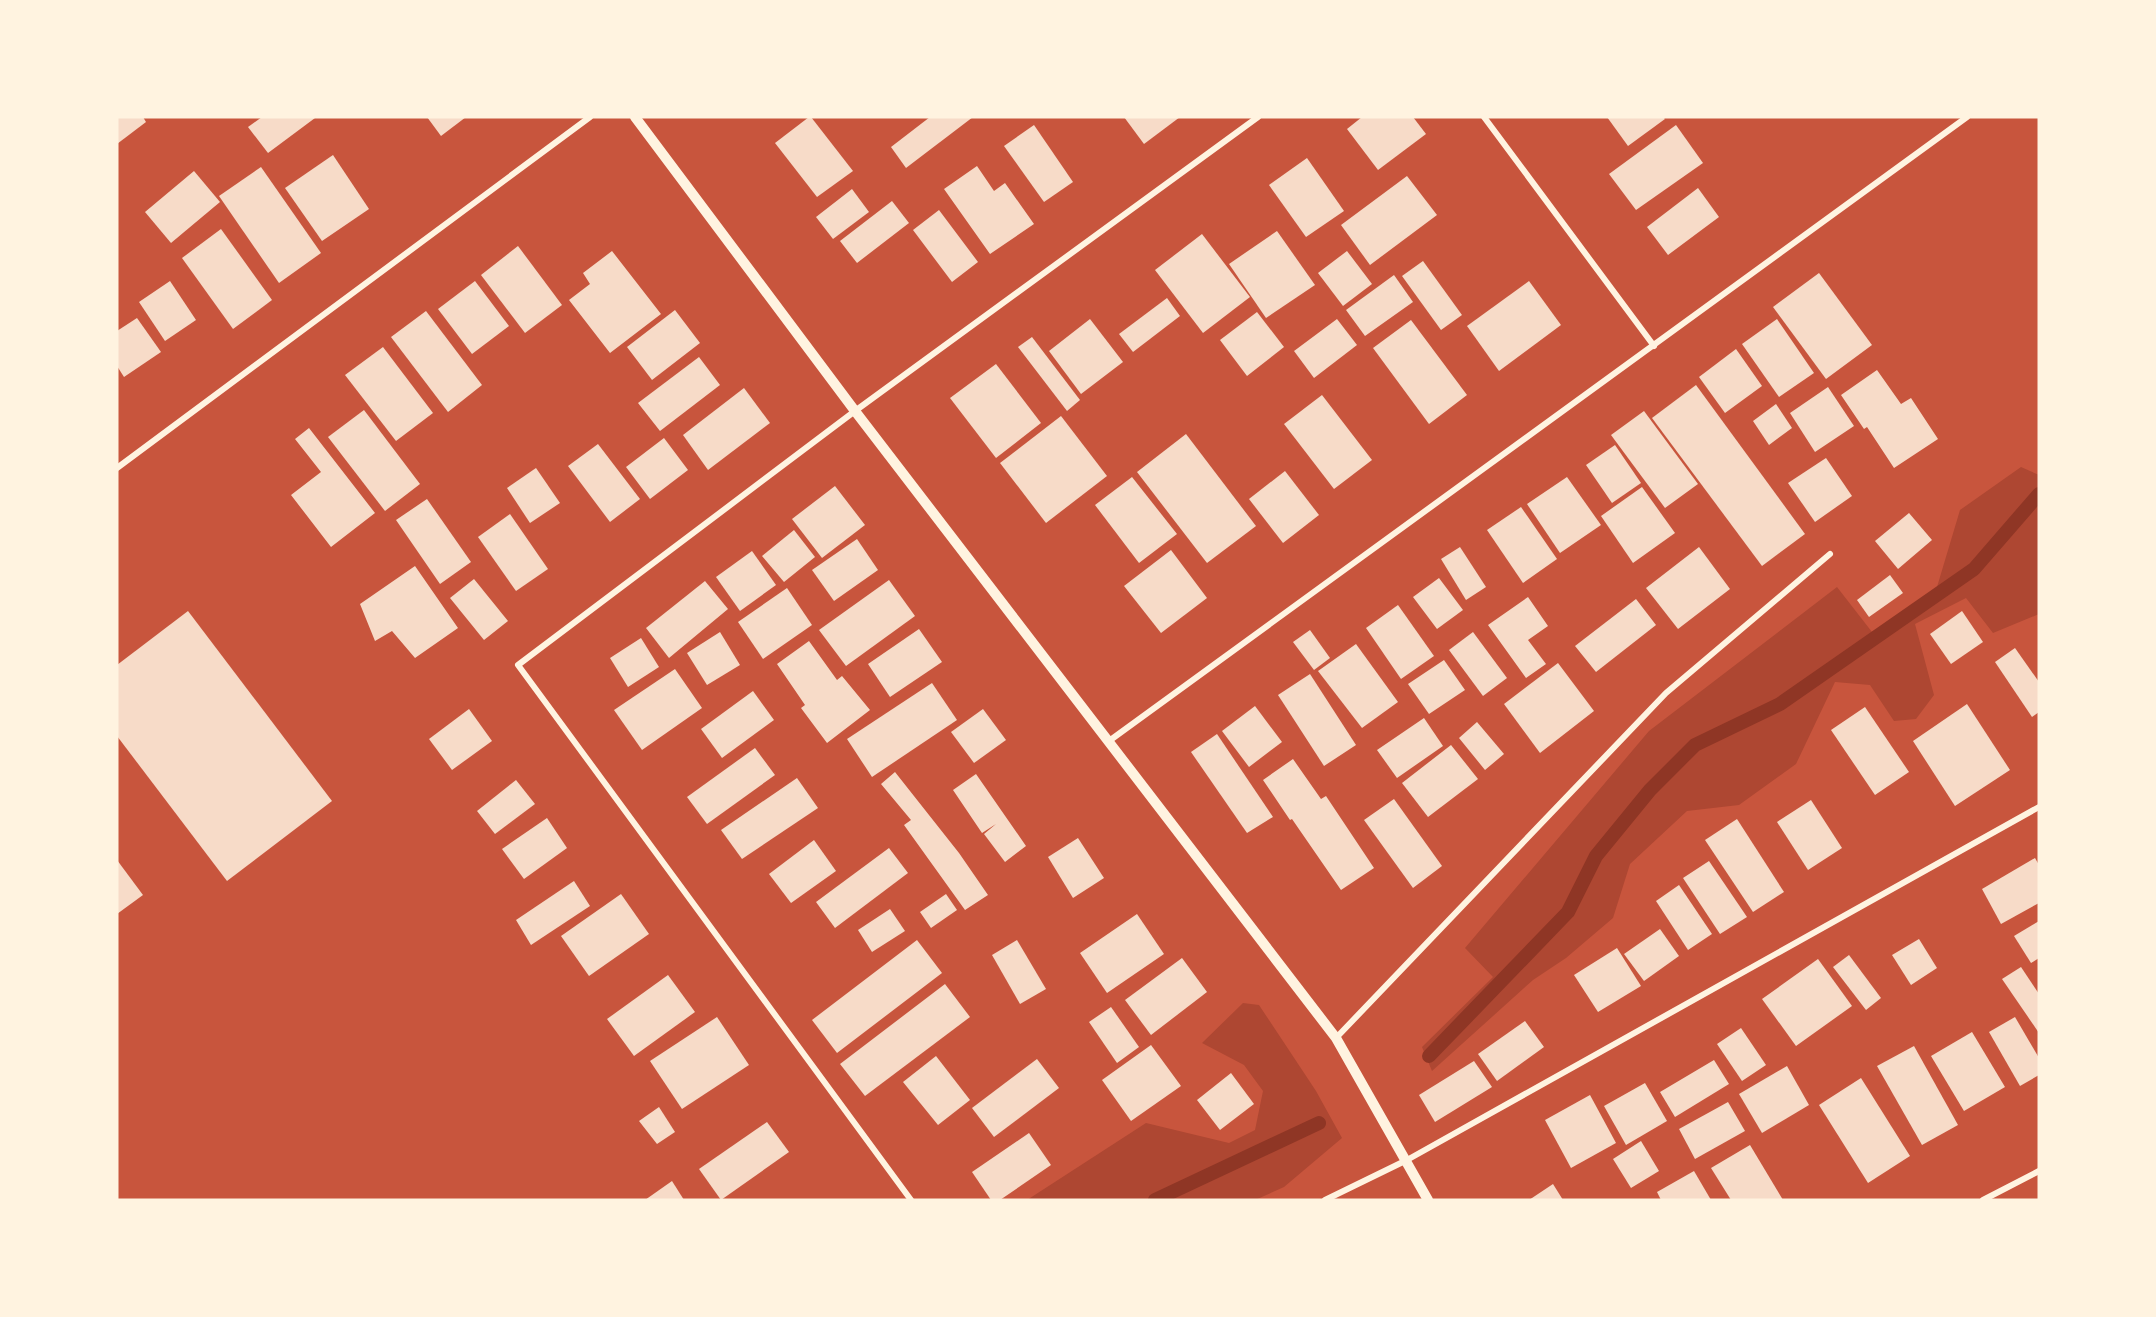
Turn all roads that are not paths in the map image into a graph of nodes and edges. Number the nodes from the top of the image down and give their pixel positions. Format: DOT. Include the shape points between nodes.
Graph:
graph roads {
  1 [pos="590,117"];
  2 [pos="635,117"];
  3 [pos="1258,117"];
  4 [pos="1484,117"];
  5 [pos="1967,117"];
  6 [pos="1654,346"];
  7 [pos="855,411"];
  8 [pos="117,468"];
  9 [pos="1830,554"];
  10 [pos="1109,741"];
  11 [pos="2039,807"];
  12 [pos="1336,1038"];
  13 [pos="1407,1160"];
  14 [pos="2039,1171"];
  15 [pos="911,1200"];
  16 [pos="1325,1200"];
  17 [pos="1428,1200"];
  18 [pos="1983,1200"];
  1 -- 8 [label="street"];
  2 -- 7 [label="street"];
  3 -- 7 [label="street"];
  4 -- 6 [label="street"];
  5 -- 6 [label="street"];
  6 -- 10 [label="street"];
  7 -- 10 [label="street"];
  7 -- 15 [label="street" via="518,665"];
  9 -- 12 [label="street" via="1666,693"];
  10 -- 12 [label="street"];
  11 -- 13 [label="street"];
  12 -- 13 [label="street"];
  13 -- 16 [label="street"];
  13 -- 17 [label="street"];
  14 -- 18 [label="street"];
}
